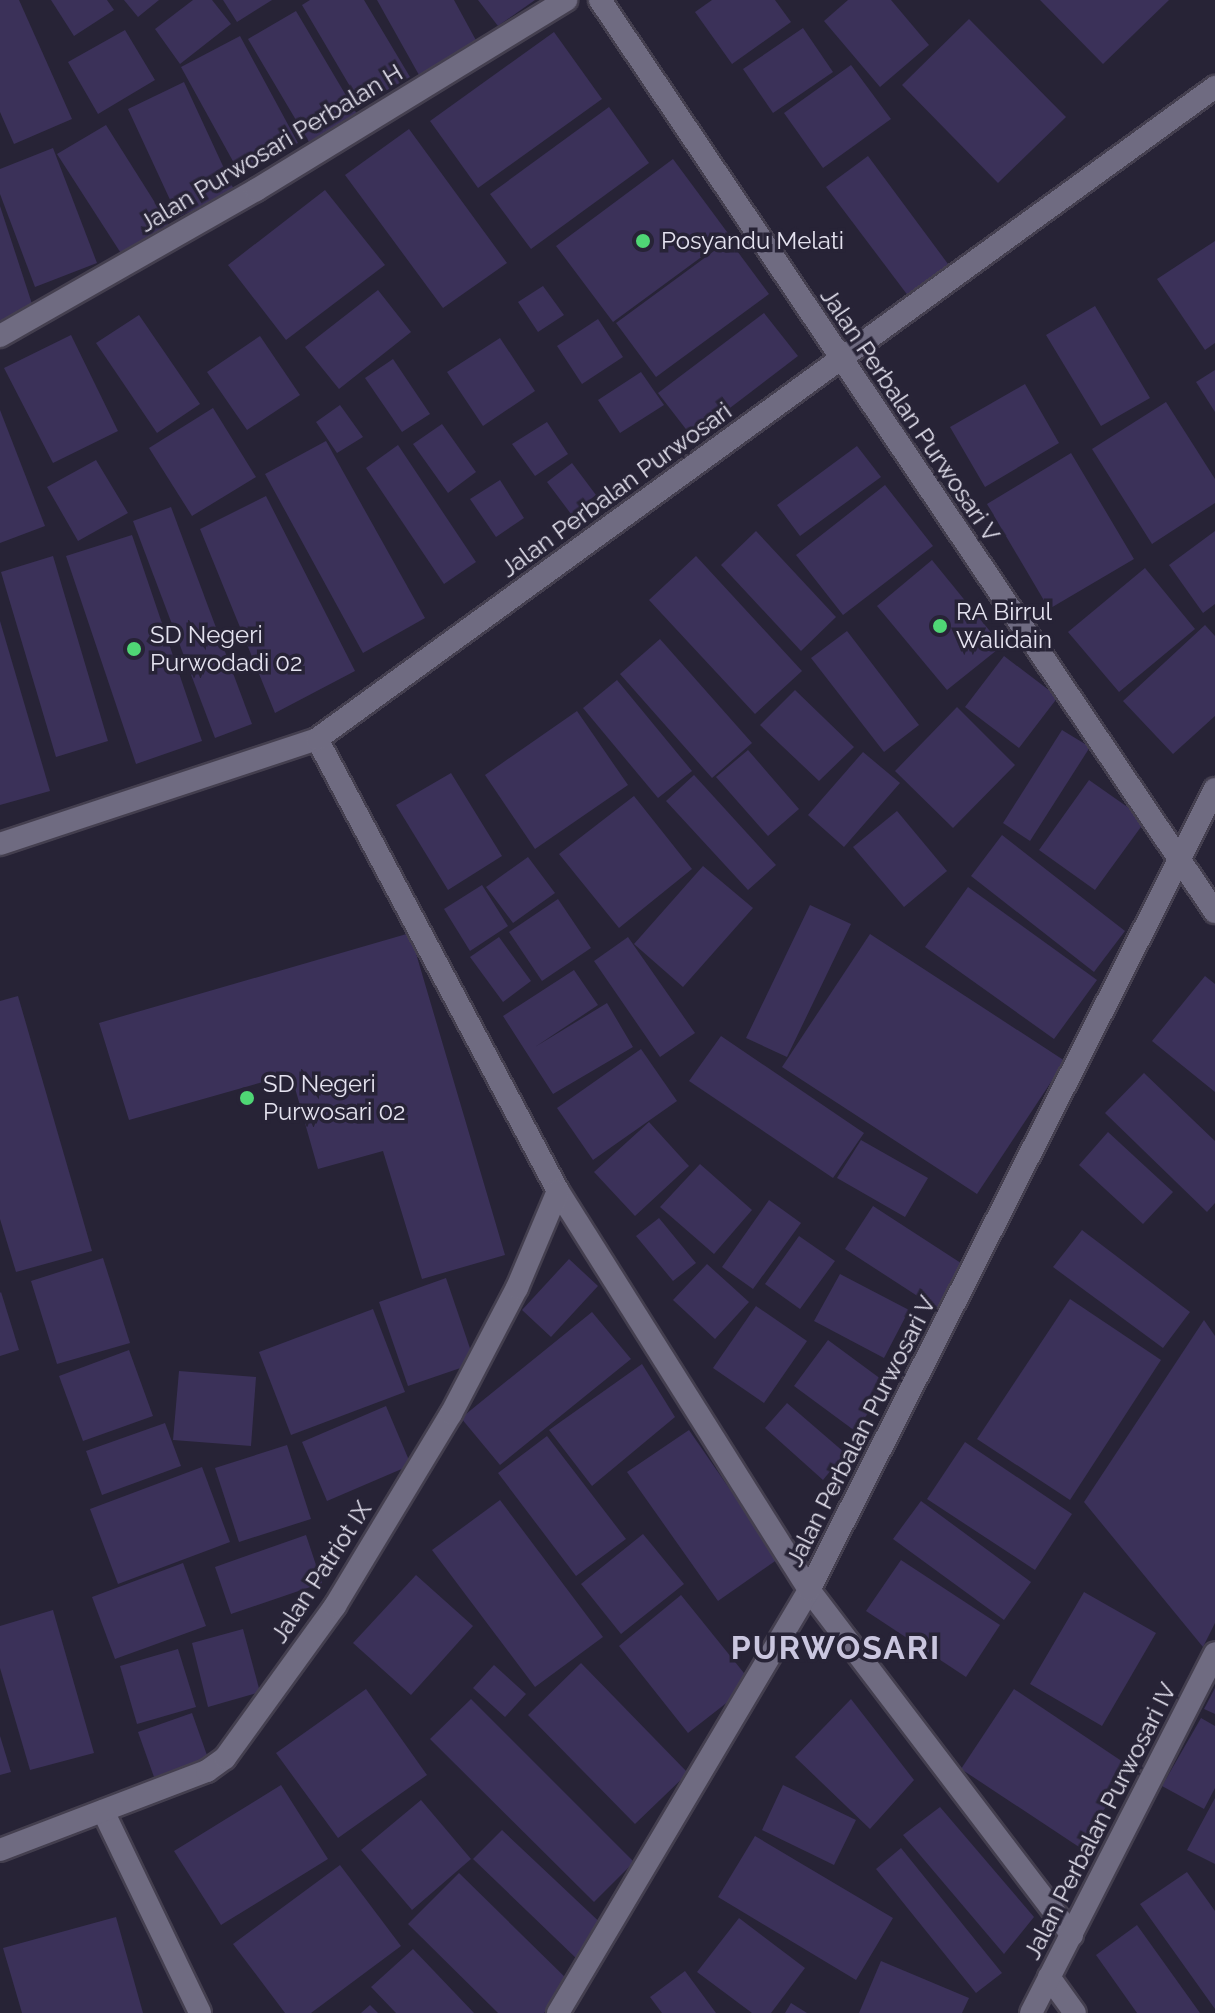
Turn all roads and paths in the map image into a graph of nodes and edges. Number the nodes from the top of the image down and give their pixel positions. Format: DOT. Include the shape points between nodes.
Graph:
graph roads {
  1 [pos="566,0"];
  2 [pos="600,0"];
  3 [pos="1215,87"];
  4 [pos="0,336"];
  5 [pos="840,360"];
  6 [pos="317,739"];
  7 [pos="1215,789"];
  8 [pos="0,844"];
  9 [pos="1180,856"];
  10 [pos="1215,912"];
  11 [pos="558,1191"];
  12 [pos="809,1590"];
  13 [pos="1215,1653"];
  14 [pos="103,1811"];
  15 [pos="0,1850"];
  16 [pos="1072,1935"];
  17 [pos="1049,1977"];
  18 [pos="200,2013"];
  19 [pos="558,2013"];
  20 [pos="1031,2013"];
  21 [pos="1075,2013"];
  1 -- 4 [label="street, Jalan Purwosari Perbalan H" via="256,190"];
  2 -- 5 [label="street, Jalan Perbalan Purwosari V"];
  3 -- 5 [label="street, Jalan Perbalan Purwosari"];
  5 -- 6 [label="street, Jalan Perbalan Purwosari"];
  5 -- 9 [label="street, Jalan Perbalan Purwosari V"];
  6 -- 8 [label="street, Jalan Perbalan Purwosari"];
  6 -- 11 [label="street"];
  7 -- 9 [label="street, Jalan Perbalan Purwosari V"];
  9 -- 10 [label="street, Jalan Perbalan Purwosari V"];
  9 -- 12 [label="street, Jalan Perbalan Purwosari V"];
  11 -- 12 [label="street"];
  11 -- 14 [label="street, Jalan Patriot IX" via="517,1288 451,1414 335,1606 225,1758 207,1771"];
  12 -- 16 [label="street"];
  12 -- 19 [label="street, Jalan Perbalan Purwosari V"];
  13 -- 16 [label="street, Jalan Perbalan Purwosari IV"];
  14 -- 15 [label="street, Jalan Patriot IX"];
  14 -- 18 [label="street"];
  16 -- 17 [label="street, Jalan Perbalan Purwosari IV"];
  17 -- 20 [label="street, Jalan Perbalan Purwosari IV"];
  17 -- 21 [label="street"];
}
